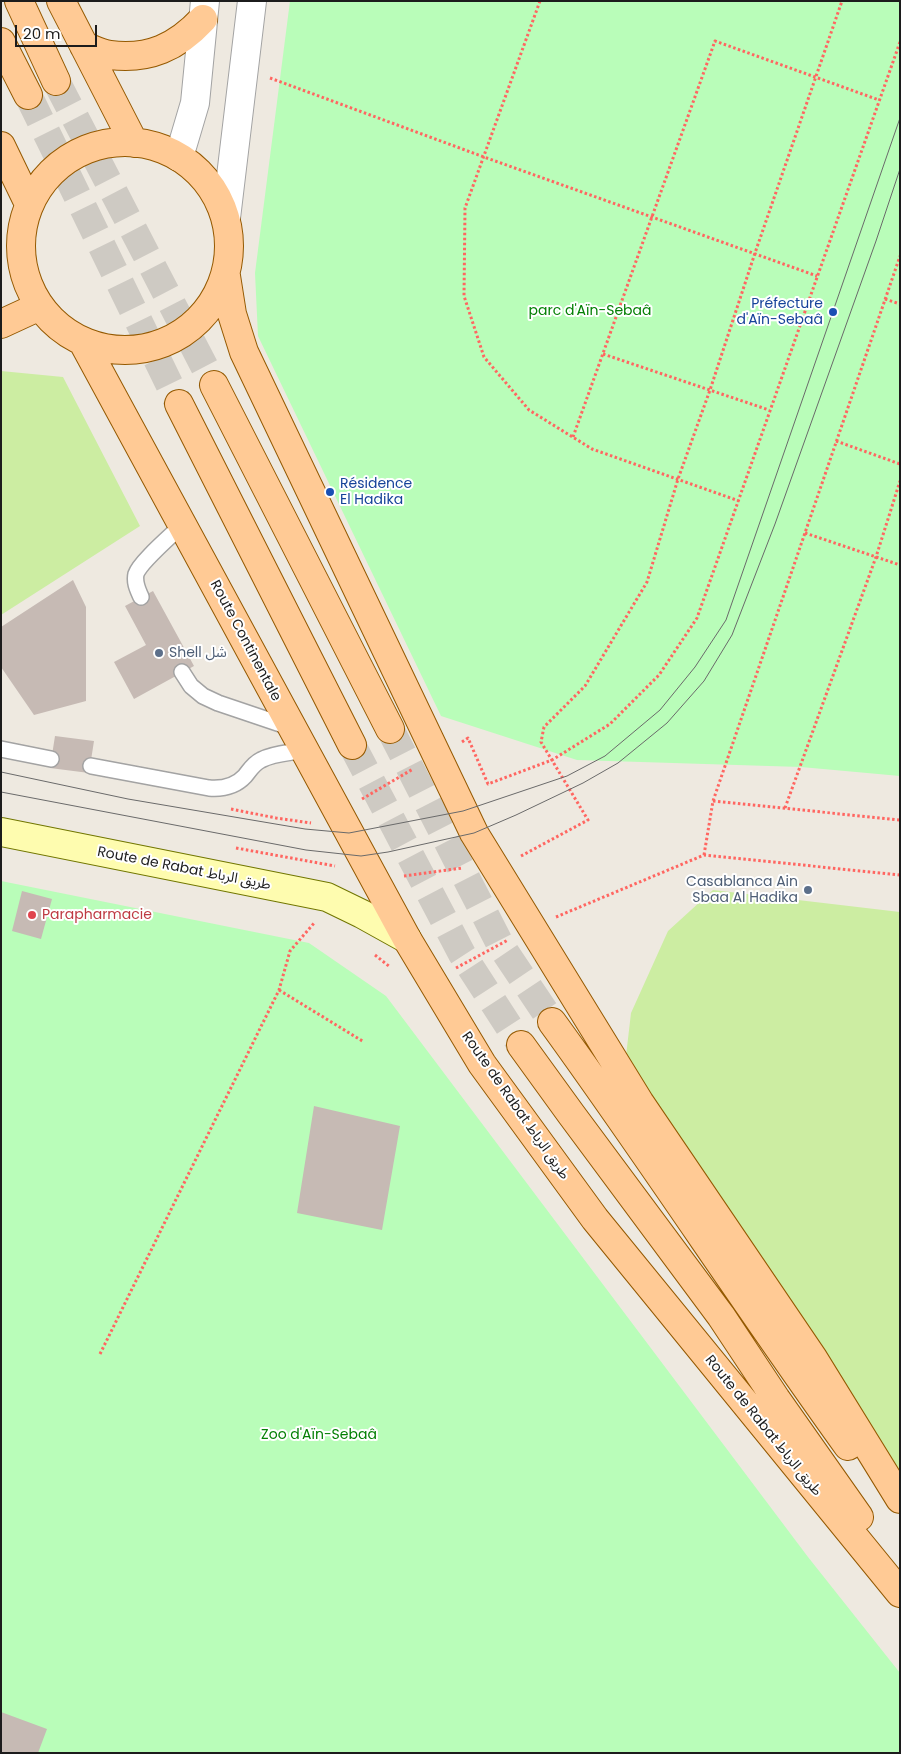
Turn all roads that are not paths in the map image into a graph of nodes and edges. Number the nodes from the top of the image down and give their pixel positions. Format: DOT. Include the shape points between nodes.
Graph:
graph roads {
  1 [pos="19,1"];
  2 [pos="62,1"];
  3 [pos="252,1"];
  4 [pos="204,10"];
  5 [pos="1,42"];
  6 [pos="84,46"];
  7 [pos="56,81"];
  8 [pos="28,95"];
  9 [pos="134,142"];
  10 [pos="1,146"];
  11 [pos="179,157"];
  12 [pos="29,204"];
  13 [pos="226,218"];
  14 [pos="12,267"];
  15 [pos="226,276"];
  16 [pos="40,306"];
  17 [pos="1,324"];
  18 [pos="83,342"];
  19 [pos="214,385"];
  20 [pos="179,404"];
  21 [pos="182,525"];
  22 [pos="141,597"];
  23 [pos="182,672"];
  24 [pos="390,729"];
  25 [pos="298,739"];
  26 [pos="352,745"];
  27 [pos="1,749"];
  28 [pos="51,759"];
  29 [pos="91,766"];
  30 [pos="1,832"];
  31 [pos="407,939"];
  32 [pos="552,1022"];
  33 [pos="522,1045"];
  34 [pos="900,1499"];
  35 [pos="900,1518"];
  36 [pos="900,1575"];
  37 [pos="900,1593"];
  1 -- 7 [label="main road"];
  2 -- 6 [label="main road"];
  3 -- 13 [label="street"];
  4 -- 6 [label="main road" via="189,34 155,52 135,56 108,55"];
  4 -- 11 [label="street" via="195,103"];
  5 -- 8 [label="main road"];
  6 -- 9 [label="main road"];
  9 -- 11 [label="main road" via="158,145"];
  9 -- 12 [label="main road" via="101,145 72,156 47,177"];
  10 -- 12 [label="main road"];
  11 -- 13 [label="main road" via="200,174 216,194"];
  12 -- 14 [label="main road"];
  13 -- 15 [label="main road" via="230,248"];
  14 -- 16 [label="main road" via="29,285"];
  15 -- 18 [label="main road" via="216,299 200,319 181,335 158,346 133,351 108,350"];
  15 -- 34 [label="main road" via="232,314 244,352 474,833 640,1103 813,1358"];
  16 -- 17 [label="main road"];
  16 -- 18 [label="main road" via="59,327"];
  18 -- 21 [label="main road, Route Continentale"];
  19 -- 24 [label="main road"];
  20 -- 26 [label="main road"];
  21 -- 22 [label="lane" via="136,574 136,586"];
  21 -- 25 [label="main road, Route Continentale"];
  23 -- 25 [label="lane" via="203,696"];
  25 -- 29 [label="lane" via="252,766 234,784 221,788"];
  25 -- 31 [label="main road, Route Continentale"];
  27 -- 28 [label="lane"];
  30 -- 31 [label="main road, Route de Rabat طريق الرباط" via="327,897"];
  31 -- 37 [label="main road, Route de Rabat طريق الرباط" via="482,1064 595,1219"];
  32 -- 35 [label="main road"];
  33 -- 36 [label="main road" via="722,1316 776,1399"];
}
